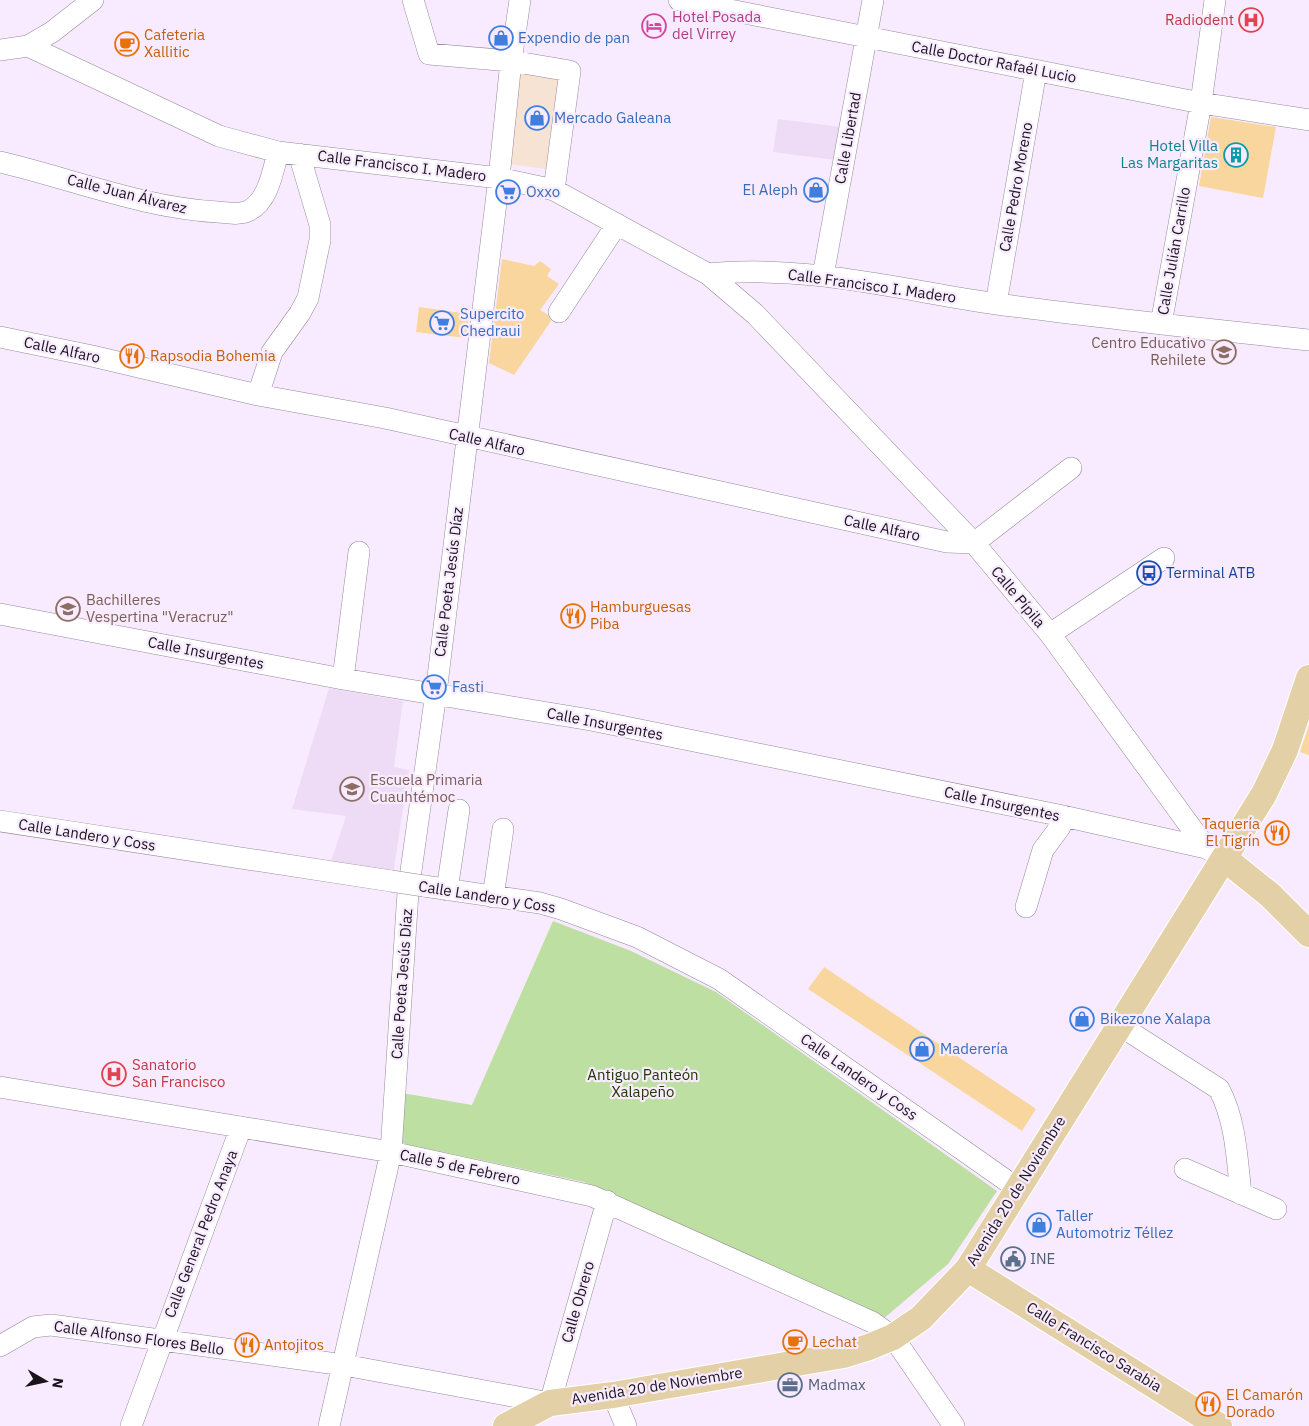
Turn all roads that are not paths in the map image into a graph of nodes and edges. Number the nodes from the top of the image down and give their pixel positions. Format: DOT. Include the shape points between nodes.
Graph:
graph roads {
  1 [pos="93,0"];
  2 [pos="413,0"];
  3 [pos="520,0"];
  4 [pos="679,0"];
  5 [pos="873,0"];
  6 [pos="1215,0"];
  7 [pos="867,37"];
  8 [pos="28,46"];
  9 [pos="0,50"];
  10 [pos="511,61"];
  11 [pos="1036,71"];
  12 [pos="1201,103"];
  13 [pos="1309,120"];
  14 [pos="289,153"];
  15 [pos="0,162"];
  16 [pos="499,178"];
  17 [pos="554,190"];
  18 [pos="617,224"];
  19 [pos="708,274"];
  20 [pos="824,276"];
  21 [pos="996,304"];
  22 [pos="559,312"];
  23 [pos="1161,324"];
  24 [pos="0,337"];
  25 [pos="1309,340"];
  26 [pos="258,395"];
  27 [pos="466,438"];
  28 [pos="1071,468"];
  29 [pos="974,543"];
  30 [pos="359,552"];
  31 [pos="1164,558"];
  32 [pos="0,614"];
  33 [pos="1050,634"];
  34 [pos="1309,678"];
  35 [pos="343,679"];
  36 [pos="436,693"];
  37 [pos="459,810"];
  38 [pos="1063,816"];
  39 [pos="0,822"];
  40 [pos="503,829"];
  41 [pos="1215,853"];
  42 [pos="447,890"];
  43 [pos="493,897"];
  44 [pos="1026,907"];
  45 [pos="1309,934"];
  46 [pos="1119,1025"];
  47 [pos="0,1087"];
  48 [pos="242,1127"];
  49 [pos="391,1152"];
  50 [pos="1185,1169"];
  51 [pos="1017,1188"];
  52 [pos="1241,1194"];
  53 [pos="607,1202"];
  54 [pos="1276,1209"];
  55 [pos="968,1269"];
  56 [pos="893,1337"];
  57 [pos="162,1340"];
  58 [pos="0,1346"];
  59 [pos="344,1365"];
  60 [pos="613,1395"];
  61 [pos="550,1403"];
  62 [pos="131,1426"];
  63 [pos="330,1426"];
  64 [pos="506,1426"];
  65 [pos="626,1426"];
  66 [pos="954,1426"];
  67 [pos="1219,1426"];
  1 -- 8 [label="street"];
  2 -- 10 [label="street" via="429,54"];
  3 -- 10 [label="street, Calle Poeta Jesús Díaz"];
  4 -- 7 [label="street, Calle Doctor Rafaél Lucio"];
  5 -- 7 [label="street, Calle Libertad"];
  6 -- 12 [label="street, Calle Julián Carrillo"];
  7 -- 11 [label="street, Calle Doctor Rafaél Lucio"];
  7 -- 20 [label="street, Calle Libertad"];
  8 -- 9 [label="street"];
  8 -- 14 [label="street, Calle Francisco I. Madero" via="219,136"];
  10 -- 16 [label="street, Calle Poeta Jesús Díaz"];
  10 -- 17 [label="street" via="570,71"];
  11 -- 12 [label="street, Calle Doctor Rafaél Lucio"];
  11 -- 21 [label="street, Calle Pedro Moreno"];
  12 -- 13 [label="street, Calle Doctor Rafaél Lucio"];
  12 -- 23 [label="street, Calle Julián Carrillo"];
  14 -- 15 [label="street, Calle Juan Álvarez" via="256,206 238,213 159,205"];
  14 -- 16 [label="street, Calle Francisco I. Madero"];
  14 -- 26 [label="street" via="320,225 320,240 308,298 272,352"];
  16 -- 17 [label="street, Calle Francisco I. Madero"];
  16 -- 27 [label="street, Calle Poeta Jesús Díaz"];
  17 -- 18 [label="street, Calle Francisco I. Madero"];
  18 -- 19 [label="street, Calle Francisco I. Madero"];
  18 -- 22 [label="street"];
  19 -- 20 [label="street, Calle Francisco I. Madero" via="740,271"];
  19 -- 29 [label="street, Calle Pípila" via="755,314"];
  20 -- 21 [label="street, Calle Francisco I. Madero"];
  21 -- 23 [label="street, Calle Francisco I. Madero"];
  23 -- 25 [label="street, Calle Francisco I. Madero"];
  24 -- 26 [label="street, Calle Alfaro"];
  26 -- 27 [label="street, Calle Alfaro" via="385,418"];
  27 -- 29 [label="street, Calle Alfaro" via="947,542"];
  27 -- 36 [label="street, Calle Poeta Jesús Díaz"];
  28 -- 29 [label="street"];
  29 -- 33 [label="street, Calle Pípila"];
  30 -- 35 [label="street"];
  31 -- 33 [label="street"];
  32 -- 35 [label="street, Calle Insurgentes"];
  33 -- 41 [label="street, Calle Pípila"];
  34 -- 41 [label="main road, Avenida 20 de Noviembre" via="1285,750 1264,794"];
  35 -- 36 [label="street, Calle Insurgentes"];
  36 -- 38 [label="street, Calle Insurgentes" via="601,722"];
  36 -- 49 [label="street, Calle Poeta Jesús Díaz" via="408,892"];
  37 -- 42 [label="street"];
  38 -- 41 [label="street, Calle Insurgentes"];
  38 -- 44 [label="street" via="1060,827 1043,850"];
  39 -- 42 [label="street, Calle Landero y Coss, bridge"];
  40 -- 43 [label="street"];
  41 -- 45 [label="main road, Calle Pípila" via="1270,896"];
  41 -- 46 [label="main road, Avenida 20 de Noviembre"];
  42 -- 43 [label="street, Calle Landero y Coss"];
  43 -- 51 [label="street, Calle Landero y Coss" via="561,909 637,937 719,979"];
  46 -- 51 [label="main road, Avenida 20 de Noviembre"];
  46 -- 52 [label="street" via="1219,1089 1226,1102 1235,1140"];
  47 -- 48 [label="street, Calle 5 de Febrero"];
  48 -- 49 [label="street, Calle 5 de Febrero"];
  48 -- 57 [label="street, Calle General Pedro Anaya"];
  49 -- 53 [label="street, Calle 5 de Febrero"];
  49 -- 59 [label="street, Calle Poeta Jesús Díaz"];
  50 -- 52 [label="street"];
  51 -- 55 [label="main road, Avenida 20 de Noviembre"];
  52 -- 54 [label="street"];
  53 -- 56 [label="street, Calle 5 de Febrero" via="872,1322"];
  53 -- 61 [label="street, Calle Obrero"];
  55 -- 56 [label="main road, Avenida 20 de Noviembre" via="921,1318"];
  55 -- 67 [label="main road, Calle Francisco Sarabia"];
  56 -- 60 [label="main road, Avenida 20 de Noviembre" via="843,1355"];
  56 -- 66 [label="street"];
  57 -- 58 [label="street, Calle Alfonso Flores Bello" via="51,1325 33,1327"];
  57 -- 59 [label="street, Calle Alfonso Flores Bello"];
  57 -- 62 [label="street, Calle General Pedro Anaya"];
  59 -- 61 [label="street, Calle Alfonso Flores Bello"];
  59 -- 63 [label="street, Calle Poeta Jesús Díaz"];
  60 -- 61 [label="main road, Avenida 20 de Noviembre"];
  60 -- 65 [label="street"];
  61 -- 64 [label="main road, Avenida 20 de Noviembre"];
}
